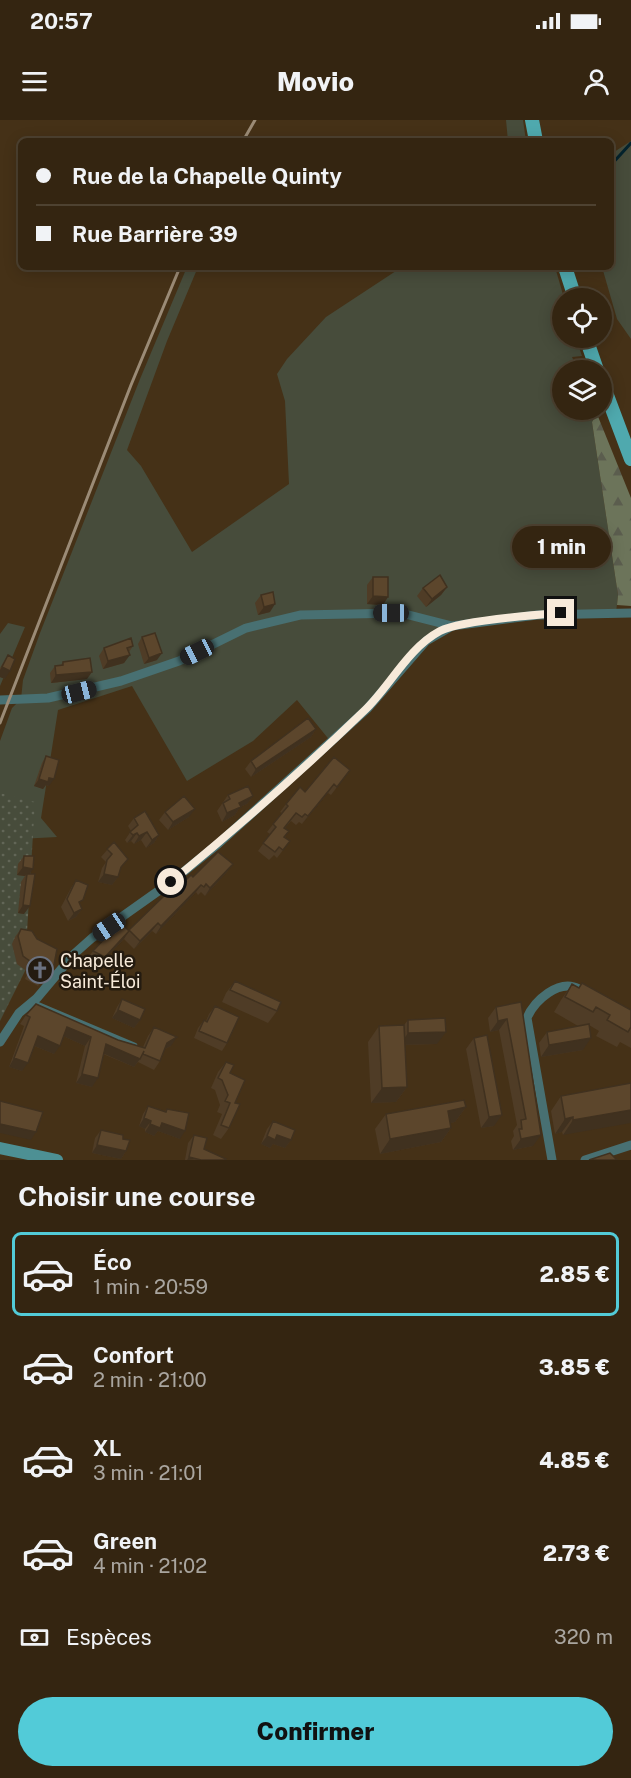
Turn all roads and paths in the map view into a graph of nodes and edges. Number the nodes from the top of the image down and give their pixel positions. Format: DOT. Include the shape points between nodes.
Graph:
graph roads {
  1 [pos="532,120"];
  2 [pos="535,138"];
  3 [pos="567,270"];
  4 [pos="571,288"];
  5 [pos="612,409"];
  6 [pos="631,459"];
  7 [pos="631,613"];
  8 [pos="452,626"];
  9 [pos="0,700"];
  10 [pos="584,993"];
  11 [pos="33,1002"];
  12 [pos="0,1042"];
  13 [pos="135,1045"];
  14 [pos="631,1145"];
  15 [pos="0,1148"];
  16 [pos="57,1160"];
  17 [pos="552,1160"];
  18 [pos="585,1160"];
  1 -- 2 [label="main road"];
  3 -- 4 [label="main road"];
  5 -- 6 [label="main road"];
  7 -- 8 [label="street" via="549,614"];
  8 -- 9 [label="street" via="401,613 327,612 294,616 246,628 179,661 121,681 54,697"];
  8 -- 11 [label="street" via="426,641 367,708 218,844 74,954"];
  10 -- 17 [label="street" via="576,987 558,989 538,1001 527,1018"];
  11 -- 12 [label="street" via="19,1013"];
  11 -- 13 [label="lane"];
  14 -- 18 [label="street"];
  15 -- 16 [label="main road"];
}
